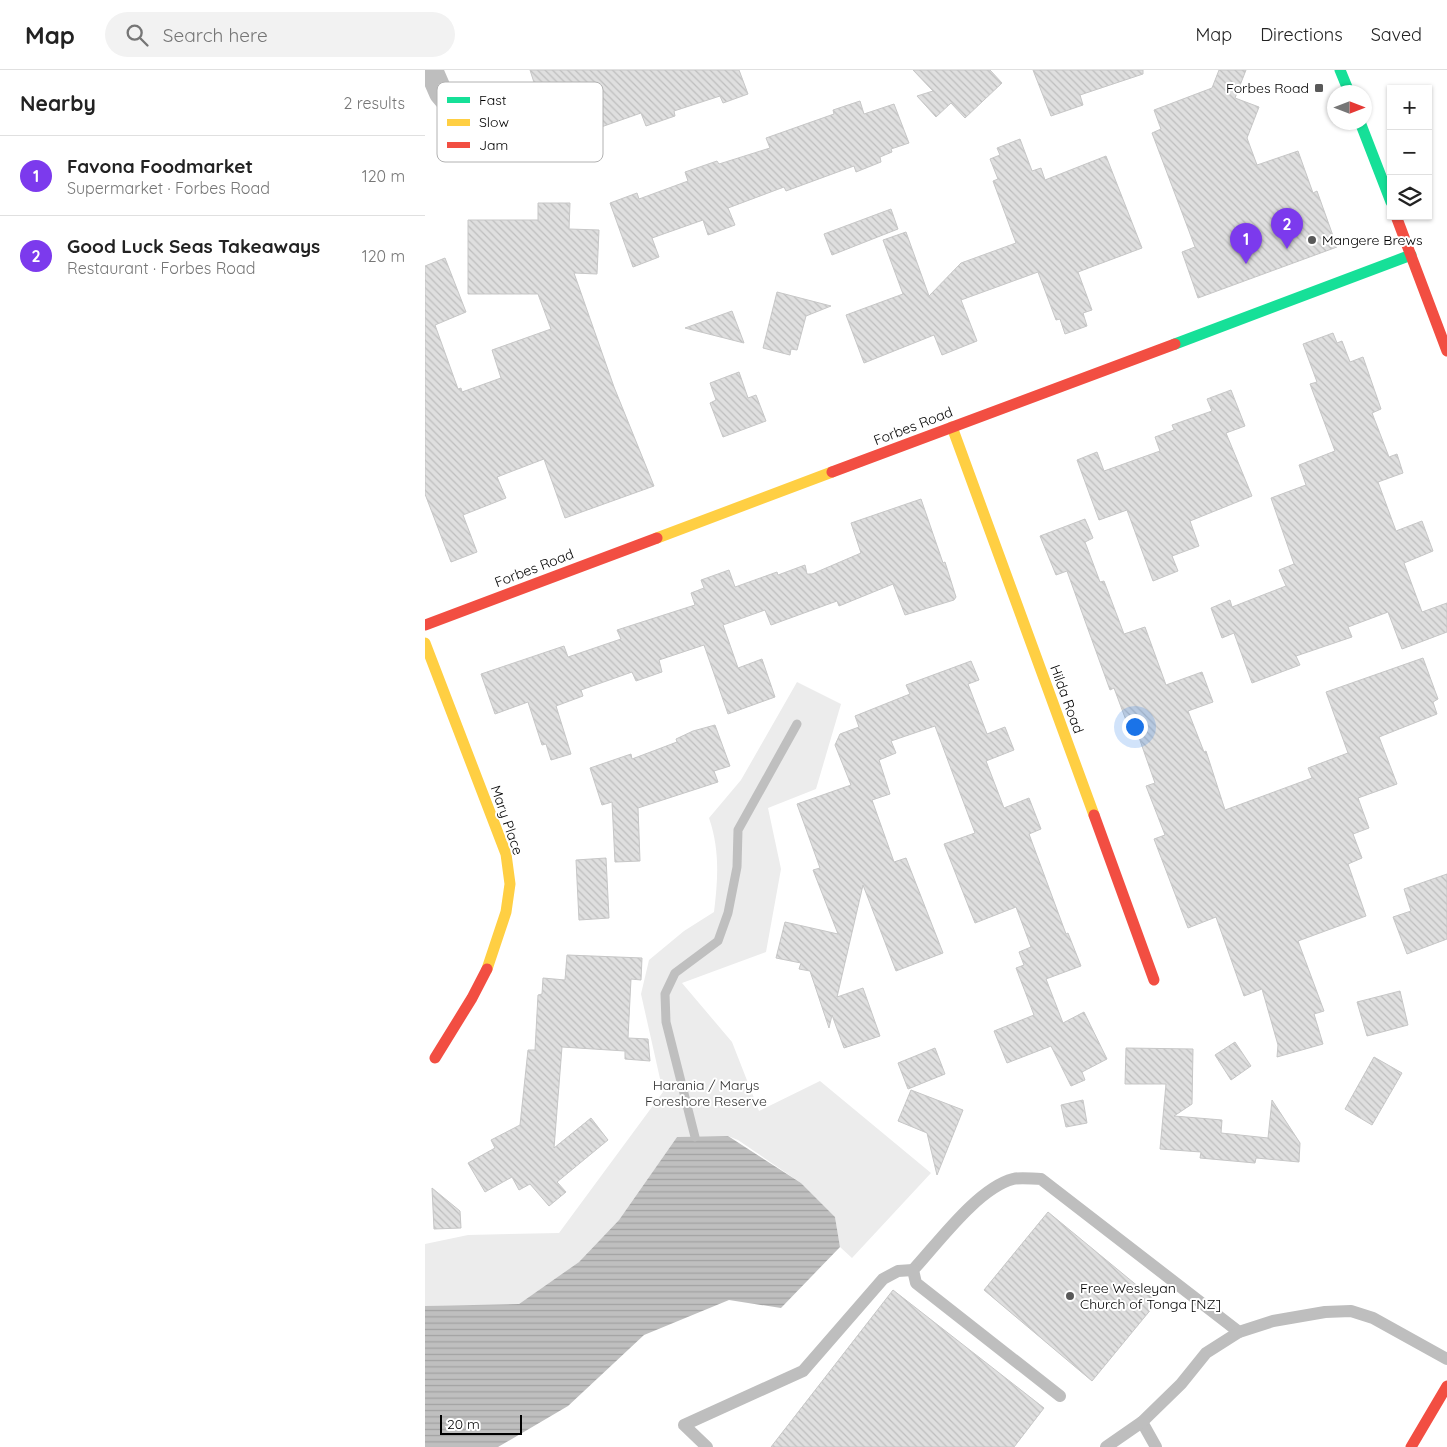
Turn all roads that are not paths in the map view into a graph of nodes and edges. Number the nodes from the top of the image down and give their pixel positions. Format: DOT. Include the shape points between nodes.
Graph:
graph roads {
  1 [pos="431,70"];
  2 [pos="1340,70"];
  3 [pos="437,83"];
  4 [pos="1346,85"];
  5 [pos="1363,130"];
  6 [pos="1387,192"];
  7 [pos="1398,220"];
  8 [pos="1411,255"];
  9 [pos="1447,351"];
  10 [pos="952,428"];
  11 [pos="425,625"];
  12 [pos="425,644"];
  13 [pos="1154,980"];
  14 [pos="435,1058"];
  15 [pos="913,1270"];
  16 [pos="1239,1332"];
  17 [pos="1447,1359"];
  18 [pos="1447,1386"];
  19 [pos="1060,1396"];
  20 [pos="1141,1422"];
  21 [pos="707,1447"];
  22 [pos="1106,1447"];
  23 [pos="1156,1447"];
  24 [pos="1411,1447"];
  1 -- 3 [label="street"];
  2 -- 4 [label="street"];
  5 -- 6 [label="street"];
  7 -- 8 [label="street"];
  8 -- 9 [label="street"];
  8 -- 10 [label="street, Forbes Road"];
  10 -- 11 [label="street, Forbes Road"];
  10 -- 13 [label="street, Hilda Road"];
  12 -- 14 [label="street, Mary Place" via="506,854 511,887 490,966"];
  15 -- 16 [label="lane" via="988,1190 1015,1179 1041,1179"];
  15 -- 19 [label="lane" via="916,1283"];
  15 -- 21 [label="lane" via="898,1271 883,1279 803,1371 684,1425"];
  16 -- 17 [label="lane" via="1273,1321 1351,1311 1373,1318"];
  16 -- 20 [label="lane" via="1206,1353 1181,1384"];
  18 -- 24 [label="street"];
  20 -- 22 [label="lane"];
  20 -- 23 [label="lane"];
}
